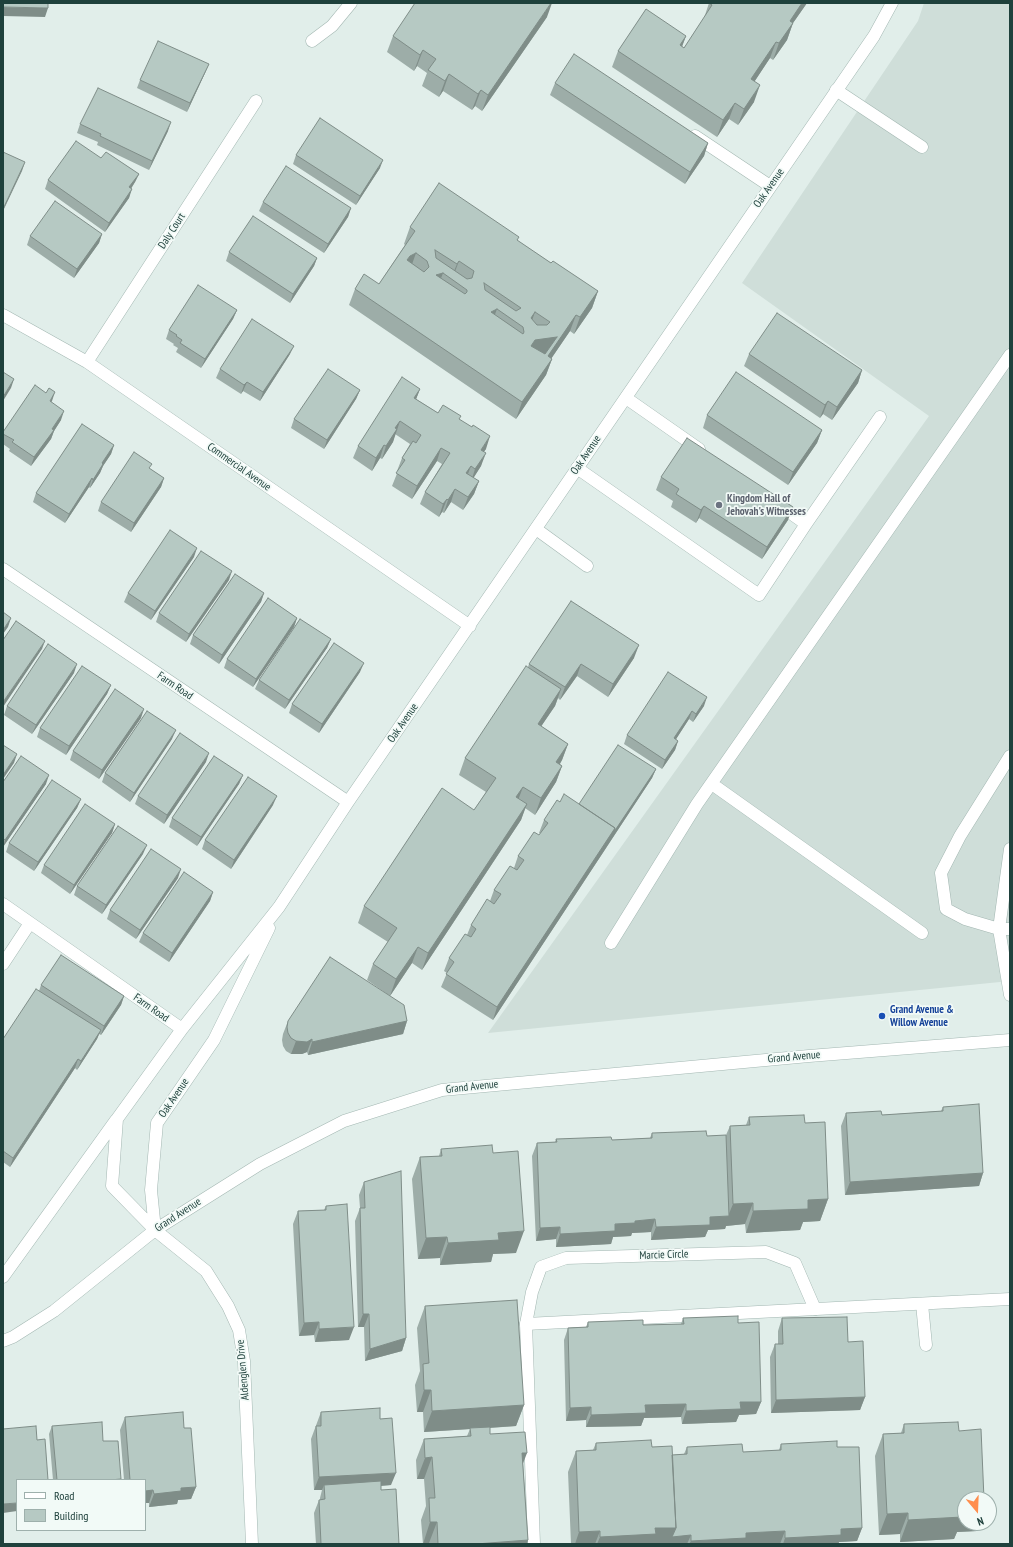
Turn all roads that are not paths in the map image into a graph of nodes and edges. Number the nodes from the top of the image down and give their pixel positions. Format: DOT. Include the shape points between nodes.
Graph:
graph roads {
  1 [pos="351,3"];
  2 [pos="892,3"];
  3 [pos="312,41"];
  4 [pos="836,90"];
  5 [pos="256,101"];
  6 [pos="683,128"];
  7 [pos="922,147"];
  8 [pos="770,186"];
  9 [pos="3,315"];
  10 [pos="1010,355"];
  11 [pos="87,362"];
  12 [pos="626,398"];
  13 [pos="880,417"];
  14 [pos="706,454"];
  15 [pos="577,468"];
  16 [pos="768,498"];
  17 [pos="806,524"];
  18 [pos="536,530"];
  19 [pos="587,566"];
  20 [pos="3,569"];
  21 [pos="470,626"];
  22 [pos="1010,756"];
  23 [pos="712,784"];
  24 [pos="348,802"];
  25 [pos="1010,849"];
  26 [pos="3,904"];
  27 [pos="279,907"];
  28 [pos="30,923"];
  29 [pos="1004,929"];
  30 [pos="922,933"];
  31 [pos="611,943"];
  32 [pos="3,964"];
  33 [pos="1010,995"];
  34 [pos="182,1029"];
  35 [pos="1010,1040"];
  36 [pos="117,1119"];
  37 [pos="155,1230"];
  38 [pos="3,1277"];
  39 [pos="1010,1299"];
  40 [pos="922,1304"];
  41 [pos="815,1309"];
  42 [pos="526,1324"];
  43 [pos="3,1341"];
  44 [pos="926,1345"];
  45 [pos="252,1544"];
  46 [pos="534,1544"];
  1 -- 3 [label="street" via="332,26"];
  2 -- 4 [label="street, Oak Avenue" via="874,36"];
  4 -- 7 [label="street"];
  4 -- 8 [label="street, Oak Avenue"];
  5 -- 11 [label="street, Daly Court"];
  6 -- 8 [label="street"];
  8 -- 12 [label="street, Oak Avenue"];
  9 -- 11 [label="street, Commercial Avenue"];
  10 -- 23 [label="street"];
  11 -- 21 [label="street, Commercial Avenue"];
  12 -- 14 [label="street"];
  12 -- 15 [label="street, Oak Avenue"];
  13 -- 17 [label="street"];
  15 -- 17 [label="street" via="759,595"];
  15 -- 18 [label="street, Oak Avenue"];
  16 -- 17 [label="street"];
  18 -- 19 [label="street"];
  18 -- 21 [label="street, Oak Avenue"];
  20 -- 24 [label="street, Farm Road"];
  21 -- 24 [label="street, Oak Avenue"];
  22 -- 29 [label="street" via="960,836 941,873 946,909 965,919"];
  23 -- 30 [label="street"];
  23 -- 31 [label="street"];
  24 -- 27 [label="street, Oak Avenue"];
  25 -- 29 [label="street"];
  26 -- 28 [label="street, Farm Road"];
  27 -- 34 [label="street, Oak Avenue"];
  27 -- 37 [label="street, Oak Avenue" via="214,1040 157,1123 151,1190"];
  28 -- 32 [label="street"];
  28 -- 34 [label="street, Farm Road"];
  29 -- 33 [label="street"];
  34 -- 36 [label="street, Oak Avenue"];
  35 -- 37 [label="street, Grand Avenue" via="442,1090 344,1121 260,1164"];
  36 -- 37 [label="street" via="112,1186"];
  36 -- 38 [label="street, Oak Avenue"];
  37 -- 43 [label="street, Grand Avenue" via="54,1311"];
  37 -- 45 [label="street, Aldenglen Drive" via="206,1271 228,1306 239,1330 244,1361"];
  39 -- 40 [label="street"];
  40 -- 41 [label="street"];
  40 -- 44 [label="street"];
  41 -- 42 [label="street"];
  41 -- 42 [label="street, Marcie Circle" via="795,1263 766,1252 566,1258 541,1267 532,1292"];
  42 -- 46 [label="street, Marcie Circle"];
}
